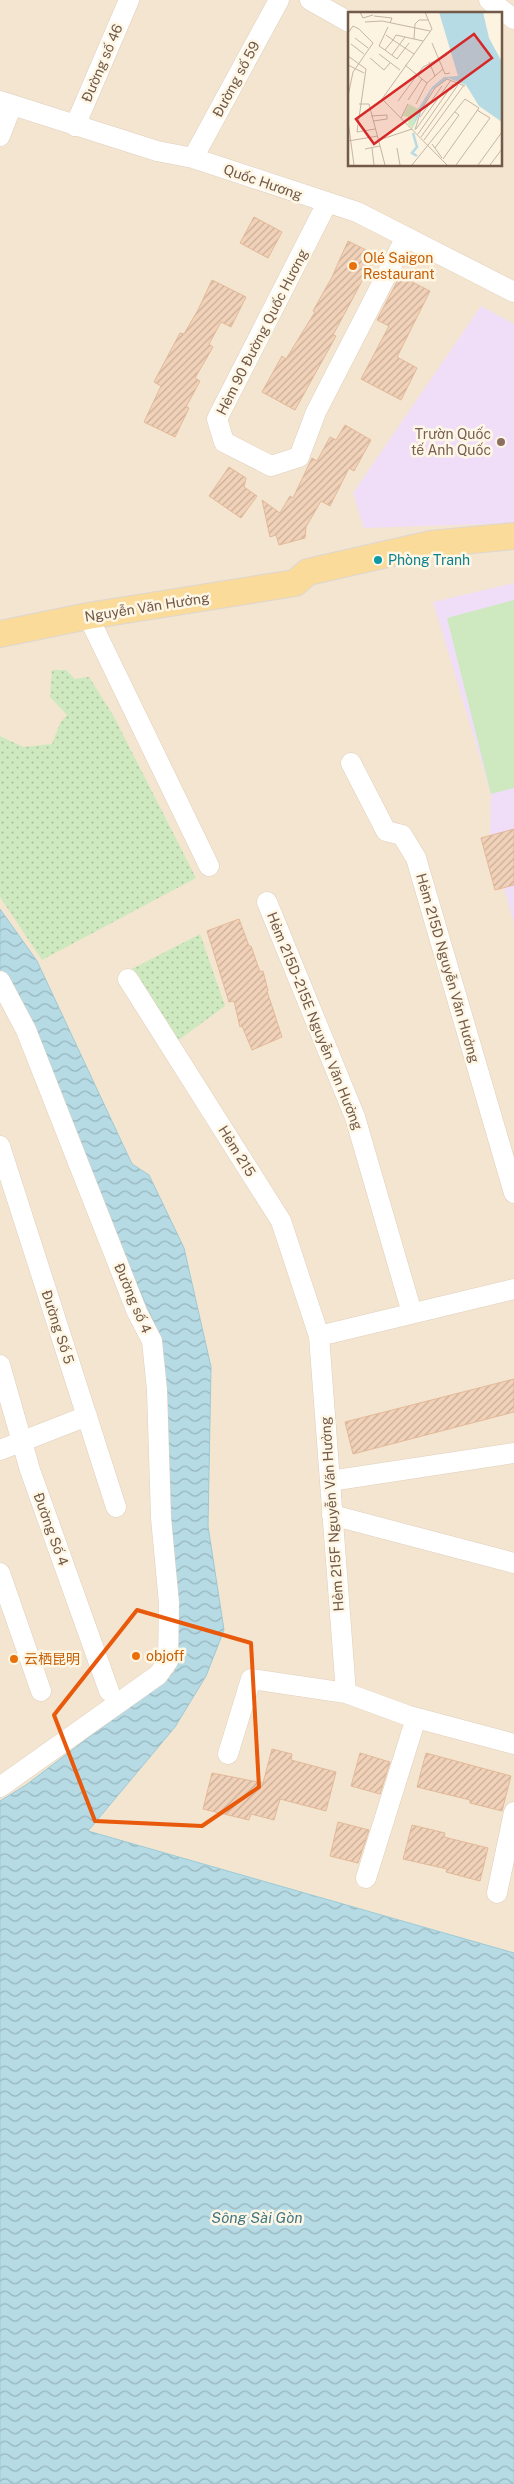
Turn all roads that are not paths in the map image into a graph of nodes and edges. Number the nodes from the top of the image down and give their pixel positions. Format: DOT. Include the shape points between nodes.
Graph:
graph roads {
  1 [pos="129,0"];
  2 [pos="279,0"];
  3 [pos="310,0"];
  4 [pos="489,0"];
  5 [pos="514,19"];
  6 [pos="348,21"];
  7 [pos="6,103"];
  8 [pos="75,126"];
  9 [pos="0,136"];
  10 [pos="193,158"];
  11 [pos="326,203"];
  12 [pos="406,237"];
  13 [pos="514,292"];
  14 [pos="514,536"];
  15 [pos="514,553"];
  16 [pos="295,582"];
  17 [pos="88,616"];
  18 [pos="0,634"];
  19 [pos="351,763"];
  20 [pos="209,866"];
  21 [pos="267,902"];
  22 [pos="128,979"];
  23 [pos="0,981"];
  24 [pos="0,1146"];
  25 [pos="514,1193"];
  26 [pos="514,1289"];
  27 [pos="412,1313"];
  28 [pos="319,1336"];
  29 [pos="0,1365"];
  30 [pos="87,1416"];
  31 [pos="22,1442"];
  32 [pos="0,1450"];
  33 [pos="514,1453"];
  34 [pos="330,1482"];
  35 [pos="116,1507"];
  36 [pos="332,1515"];
  37 [pos="514,1563"];
  38 [pos="0,1573"];
  39 [pos="41,1691"];
  40 [pos="346,1693"];
  41 [pos="111,1702"];
  42 [pos="416,1718"];
  43 [pos="514,1744"];
  44 [pos="228,1754"];
  45 [pos="0,1787"];
  46 [pos="514,1812"];
  47 [pos="366,1878"];
  48 [pos="497,1893"];
  1 -- 8 [label="street, Đường số 46"];
  2 -- 10 [label="street, Đường số 59"];
  3 -- 6 [label="street"];
  4 -- 5 [label="street"];
  7 -- 8 [label="street, Quốc Hương"];
  7 -- 9 [label="street"];
  8 -- 10 [label="street, Quốc Hương" via="157,151"];
  10 -- 11 [label="street, Quốc Hương"];
  11 -- 12 [label="street, Quốc Hương" via="357,212"];
  11 -- 12 [label="street, Hẻm 90 Đường Quốc Hương" via="217,419 224,442 271,466 299,457 316,412"];
  12 -- 13 [label="street, Quốc Hương"];
  14 -- 16 [label="main road, Nguyễn Văn Hưởng" via="431,544 308,572"];
  15 -- 16 [label="main road, Nguyễn Văn Hưởng" via="437,560 308,587"];
  16 -- 17 [label="main road, Nguyễn Văn Hưởng"];
  17 -- 18 [label="main road, Nguyễn Văn Hưởng"];
  17 -- 20 [label="street"];
  19 -- 25 [label="street, Hẻm 215D Nguyễn Văn Hưởng" via="386,831 402,835 416,858"];
  21 -- 27 [label="street, Hẻm 215D-215E Nguyễn Văn Hưởng" via="354,1116"];
  22 -- 28 [label="street, Hẻm 215" via="281,1222"];
  23 -- 41 [label="street, Đường số 4" via="26,1030 152,1341 169,1603 168,1661 158,1674"];
  24 -- 30 [label="street, Đường Số 5"];
  26 -- 27 [label="street"];
  27 -- 28 [label="street"];
  28 -- 34 [label="street, Hẻm 215F Nguyễn Văn Hưởng"];
  29 -- 31 [label="street, Đường Số 4"];
  30 -- 31 [label="street"];
  30 -- 35 [label="street, Đường Số 5"];
  31 -- 32 [label="street"];
  31 -- 41 [label="street, Đường Số 4"];
  33 -- 34 [label="street"];
  34 -- 36 [label="street, Hẻm 215F Nguyễn Văn Hưởng"];
  36 -- 37 [label="street"];
  36 -- 40 [label="street, Hẻm 215F Nguyễn Văn Hưởng"];
  38 -- 39 [label="street"];
  40 -- 42 [label="street"];
  40 -- 44 [label="street" via="251,1680"];
  41 -- 45 [label="street, Đường số 4"];
  42 -- 43 [label="street"];
  42 -- 47 [label="street"];
  46 -- 48 [label="street"];
}
